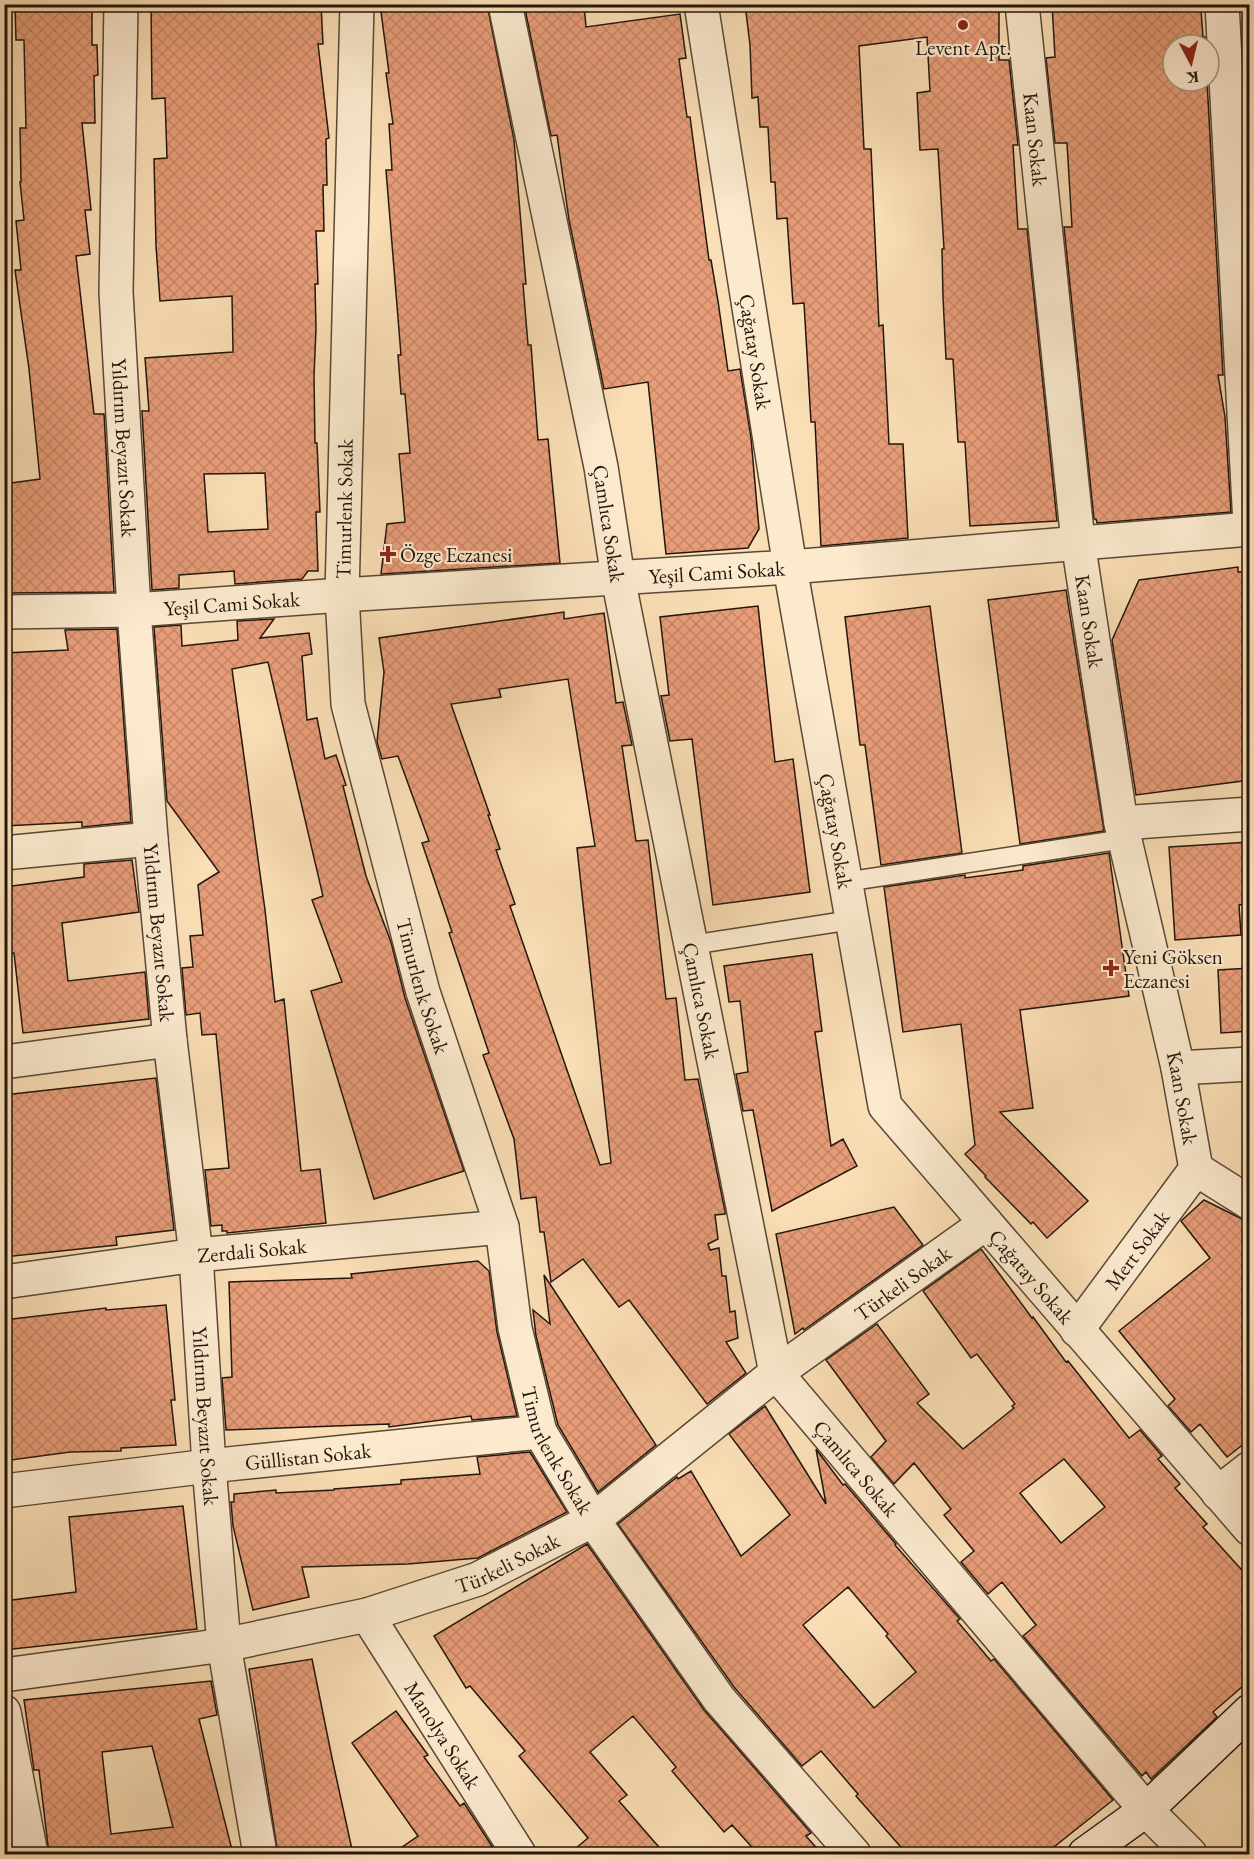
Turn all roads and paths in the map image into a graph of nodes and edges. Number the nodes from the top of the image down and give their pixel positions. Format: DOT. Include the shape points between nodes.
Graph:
graph roads {
  1 [pos="121,4"];
  2 [pos="357,4"];
  3 [pos="506,4"];
  4 [pos="701,4"];
  5 [pos="1022,4"];
  6 [pos="1222,4"];
  7 [pos="1250,524"];
  8 [pos="1250,529"];
  9 [pos="1078,542"];
  10 [pos="790,567"];
  11 [pos="618,578"];
  12 [pos="342,595"];
  13 [pos="134,610"];
  14 [pos="4,612"];
  15 [pos="1250,814"];
  16 [pos="1122,831"];
  17 [pos="150,839"];
  18 [pos="4,853"];
  19 [pos="845,882"];
  20 [pos="852,920"];
  21 [pos="691,945"];
  22 [pos="170,1040"];
  23 [pos="4,1062"];
  24 [pos="1250,1064"];
  25 [pos="1178,1068"];
  26 [pos="1196,1168"];
  27 [pos="1250,1203"];
  28 [pos="986,1223"];
  29 [pos="502,1227"];
  30 [pos="196,1255"];
  31 [pos="4,1282"];
  32 [pos="1077,1330"];
  33 [pos="776,1373"];
  34 [pos="540,1432"];
  35 [pos="209,1466"];
  36 [pos="1250,1468"];
  37 [pos="4,1491"];
  38 [pos="1218,1493"];
  39 [pos="593,1520"];
  40 [pos="1250,1529"];
  41 [pos="367,1615"];
  42 [pos="224,1645"];
  43 [pos="4,1675"];
  44 [pos="1250,1711"];
  45 [pos="4,1712"];
  46 [pos="1146,1810"];
  47 [pos="31,1854"];
  48 [pos="260,1854"];
  49 [pos="519,1854"];
  50 [pos="854,1854"];
  51 [pos="1085,1854"];
  52 [pos="1190,1854"];
  1 -- 13 [label="street, Yıldırım Beyazıt Sokak" via="116,292"];
  2 -- 12 [label="street, Timurlenk Sokak"];
  3 -- 11 [label="street, Çamlıca Sokak" via="601,467"];
  4 -- 10 [label="street, Çağatay Sokak"];
  5 -- 9 [label="street, Kaan Sokak"];
  6 -- 7 [label="street"];
  8 -- 9 [label="street, Yeşil Cami Sokak"];
  9 -- 10 [label="street, Yeşil Cami Sokak"];
  9 -- 16 [label="street, Kaan Sokak"];
  10 -- 11 [label="street, Yeşil Cami Sokak"];
  10 -- 19 [label="street, Çağatay Sokak"];
  11 -- 12 [label="street, Yeşil Cami Sokak"];
  11 -- 21 [label="street, Çamlıca Sokak"];
  12 -- 13 [label="street, Yeşil Cami Sokak"];
  12 -- 29 [label="street, Timurlenk Sokak" via="348,704 423,992"];
  13 -- 14 [label="street, Yeşil Cami Sokak"];
  13 -- 17 [label="street, Yıldırım Beyazıt Sokak"];
  15 -- 16 [label="street"];
  16 -- 19 [label="lane"];
  16 -- 25 [label="street, Kaan Sokak"];
  17 -- 18 [label="street"];
  17 -- 22 [label="street, Yıldırım Beyazıt Sokak"];
  19 -- 20 [label="street, Çağatay Sokak"];
  20 -- 21 [label="lane"];
  20 -- 28 [label="street, Çağatay Sokak" via="885,1106"];
  21 -- 33 [label="street, Çamlıca Sokak"];
  22 -- 23 [label="street"];
  22 -- 30 [label="street, Yıldırım Beyazıt Sokak"];
  24 -- 25 [label="street"];
  25 -- 26 [label="street, Kaan Sokak"];
  26 -- 27 [label="street, Kaan Sokak"];
  26 -- 32 [label="street, Mert Sokak"];
  28 -- 32 [label="street, Çağatay Sokak"];
  28 -- 33 [label="street, Türkeli Sokak"];
  29 -- 30 [label="street, Zerdali Sokak"];
  29 -- 34 [label="street, Timurlenk Sokak" via="515,1328"];
  30 -- 31 [label="street, Zerdali Sokak"];
  30 -- 35 [label="street, Yıldırım Beyazıt Sokak"];
  32 -- 38 [label="street, Çağatay Sokak"];
  33 -- 39 [label="street, Türkeli Sokak"];
  33 -- 46 [label="street, Çamlıca Sokak"];
  34 -- 35 [label="street, Güllistan Sokak"];
  34 -- 39 [label="street, Timurlenk Sokak"];
  35 -- 37 [label="street, Güllistan Sokak"];
  35 -- 42 [label="street, Yıldırım Beyazıt Sokak"];
  36 -- 38 [label="street"];
  38 -- 40 [label="street, Çağatay Sokak"];
  39 -- 41 [label="street, Türkeli Sokak" via="478,1579"];
  39 -- 50 [label="street, Timurlenk Sokak" via="718,1699"];
  41 -- 42 [label="street, Türkeli Sokak"];
  41 -- 49 [label="street, Manolya Sokak"];
  42 -- 43 [label="street, Türkeli Sokak"];
  42 -- 48 [label="street, Yıldırım Beyazıt Sokak"];
  44 -- 46 [label="street"];
  45 -- 47 [label="street"];
  46 -- 51 [label="street"];
  46 -- 52 [label="street, Çamlıca Sokak"];
}
